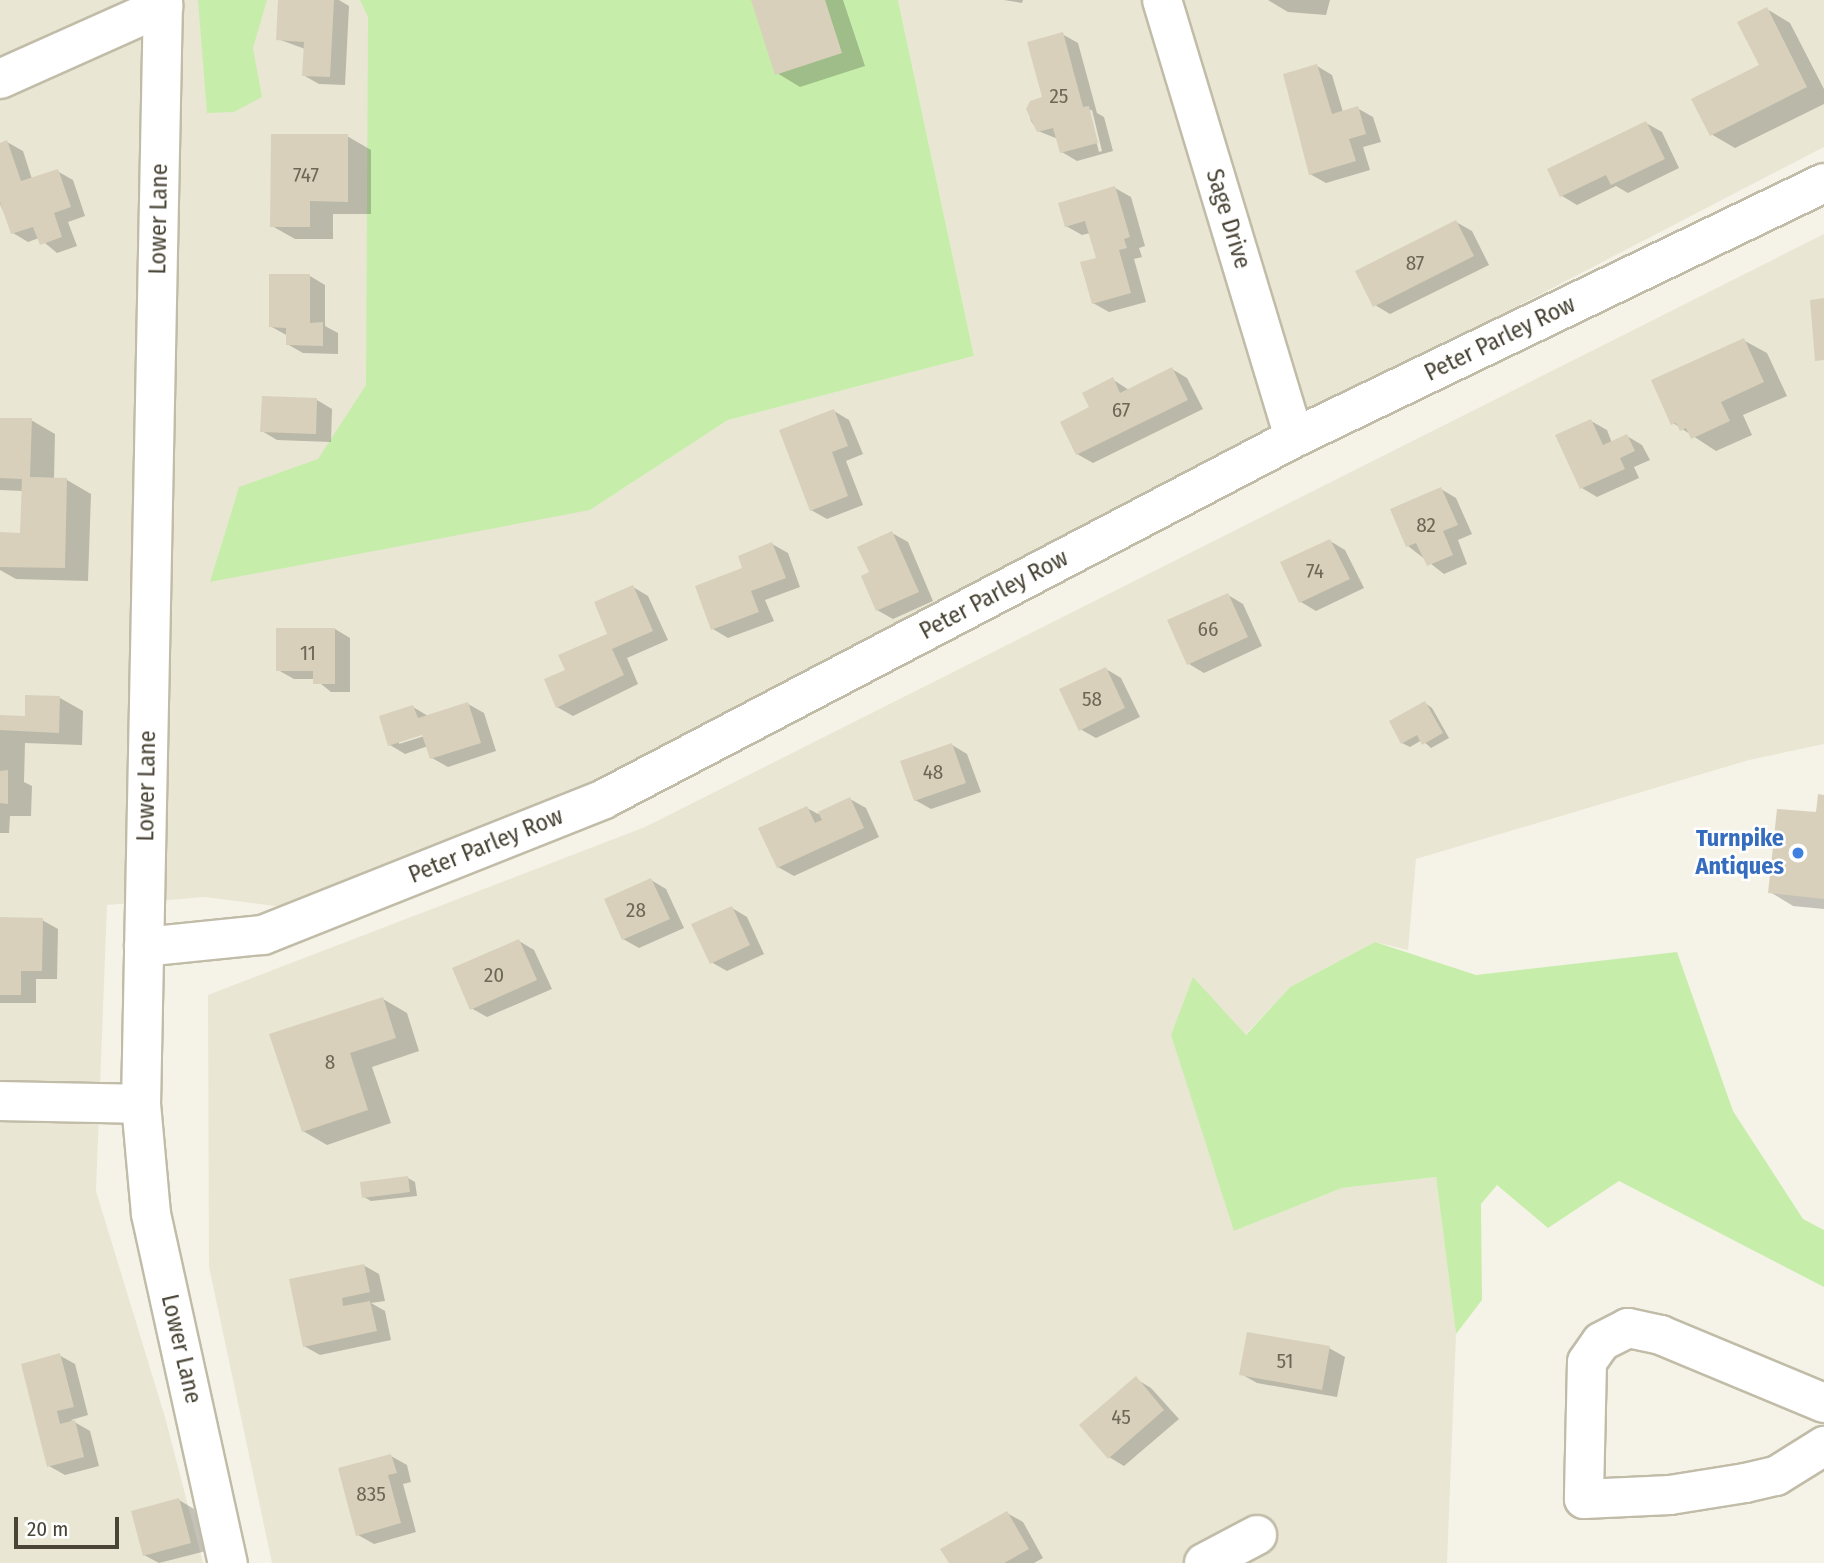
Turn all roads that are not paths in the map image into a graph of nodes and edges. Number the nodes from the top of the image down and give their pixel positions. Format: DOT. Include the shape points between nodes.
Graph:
graph roads {
  1 [pos="1162,0"];
  2 [pos="163,3"];
  3 [pos="0,79"];
  4 [pos="1824,183"];
  5 [pos="1294,438"];
  6 [pos="144,947"];
  7 [pos="0,1101"];
  8 [pos="141,1104"];
  9 [pos="1783,1387"];
  10 [pos="1824,1403"];
  11 [pos="1811,1454"];
  12 [pos="1256,1535"];
  13 [pos="228,1563"];
  14 [pos="1204,1563"];
  1 -- 5 [label="street, Sage Drive"];
  2 -- 3 [label="street"];
  2 -- 6 [label="street, Lower Lane"];
  4 -- 5 [label="street, Peter Parley Row"];
  5 -- 6 [label="street, Peter Parley Row" via="604,799 263,935"];
  6 -- 8 [label="street, Lower Lane"];
  7 -- 8 [label="street"];
  8 -- 13 [label="street, Lower Lane" via="151,1214"];
  9 -- 10 [label="street"];
  9 -- 11 [label="street"];
  9 -- 11 [label="street" via="1661,1335 1628,1328 1601,1342 1587,1362 1584,1499 1670,1495 1745,1483 1776,1476"];
  12 -- 14 [label="street"];
}
